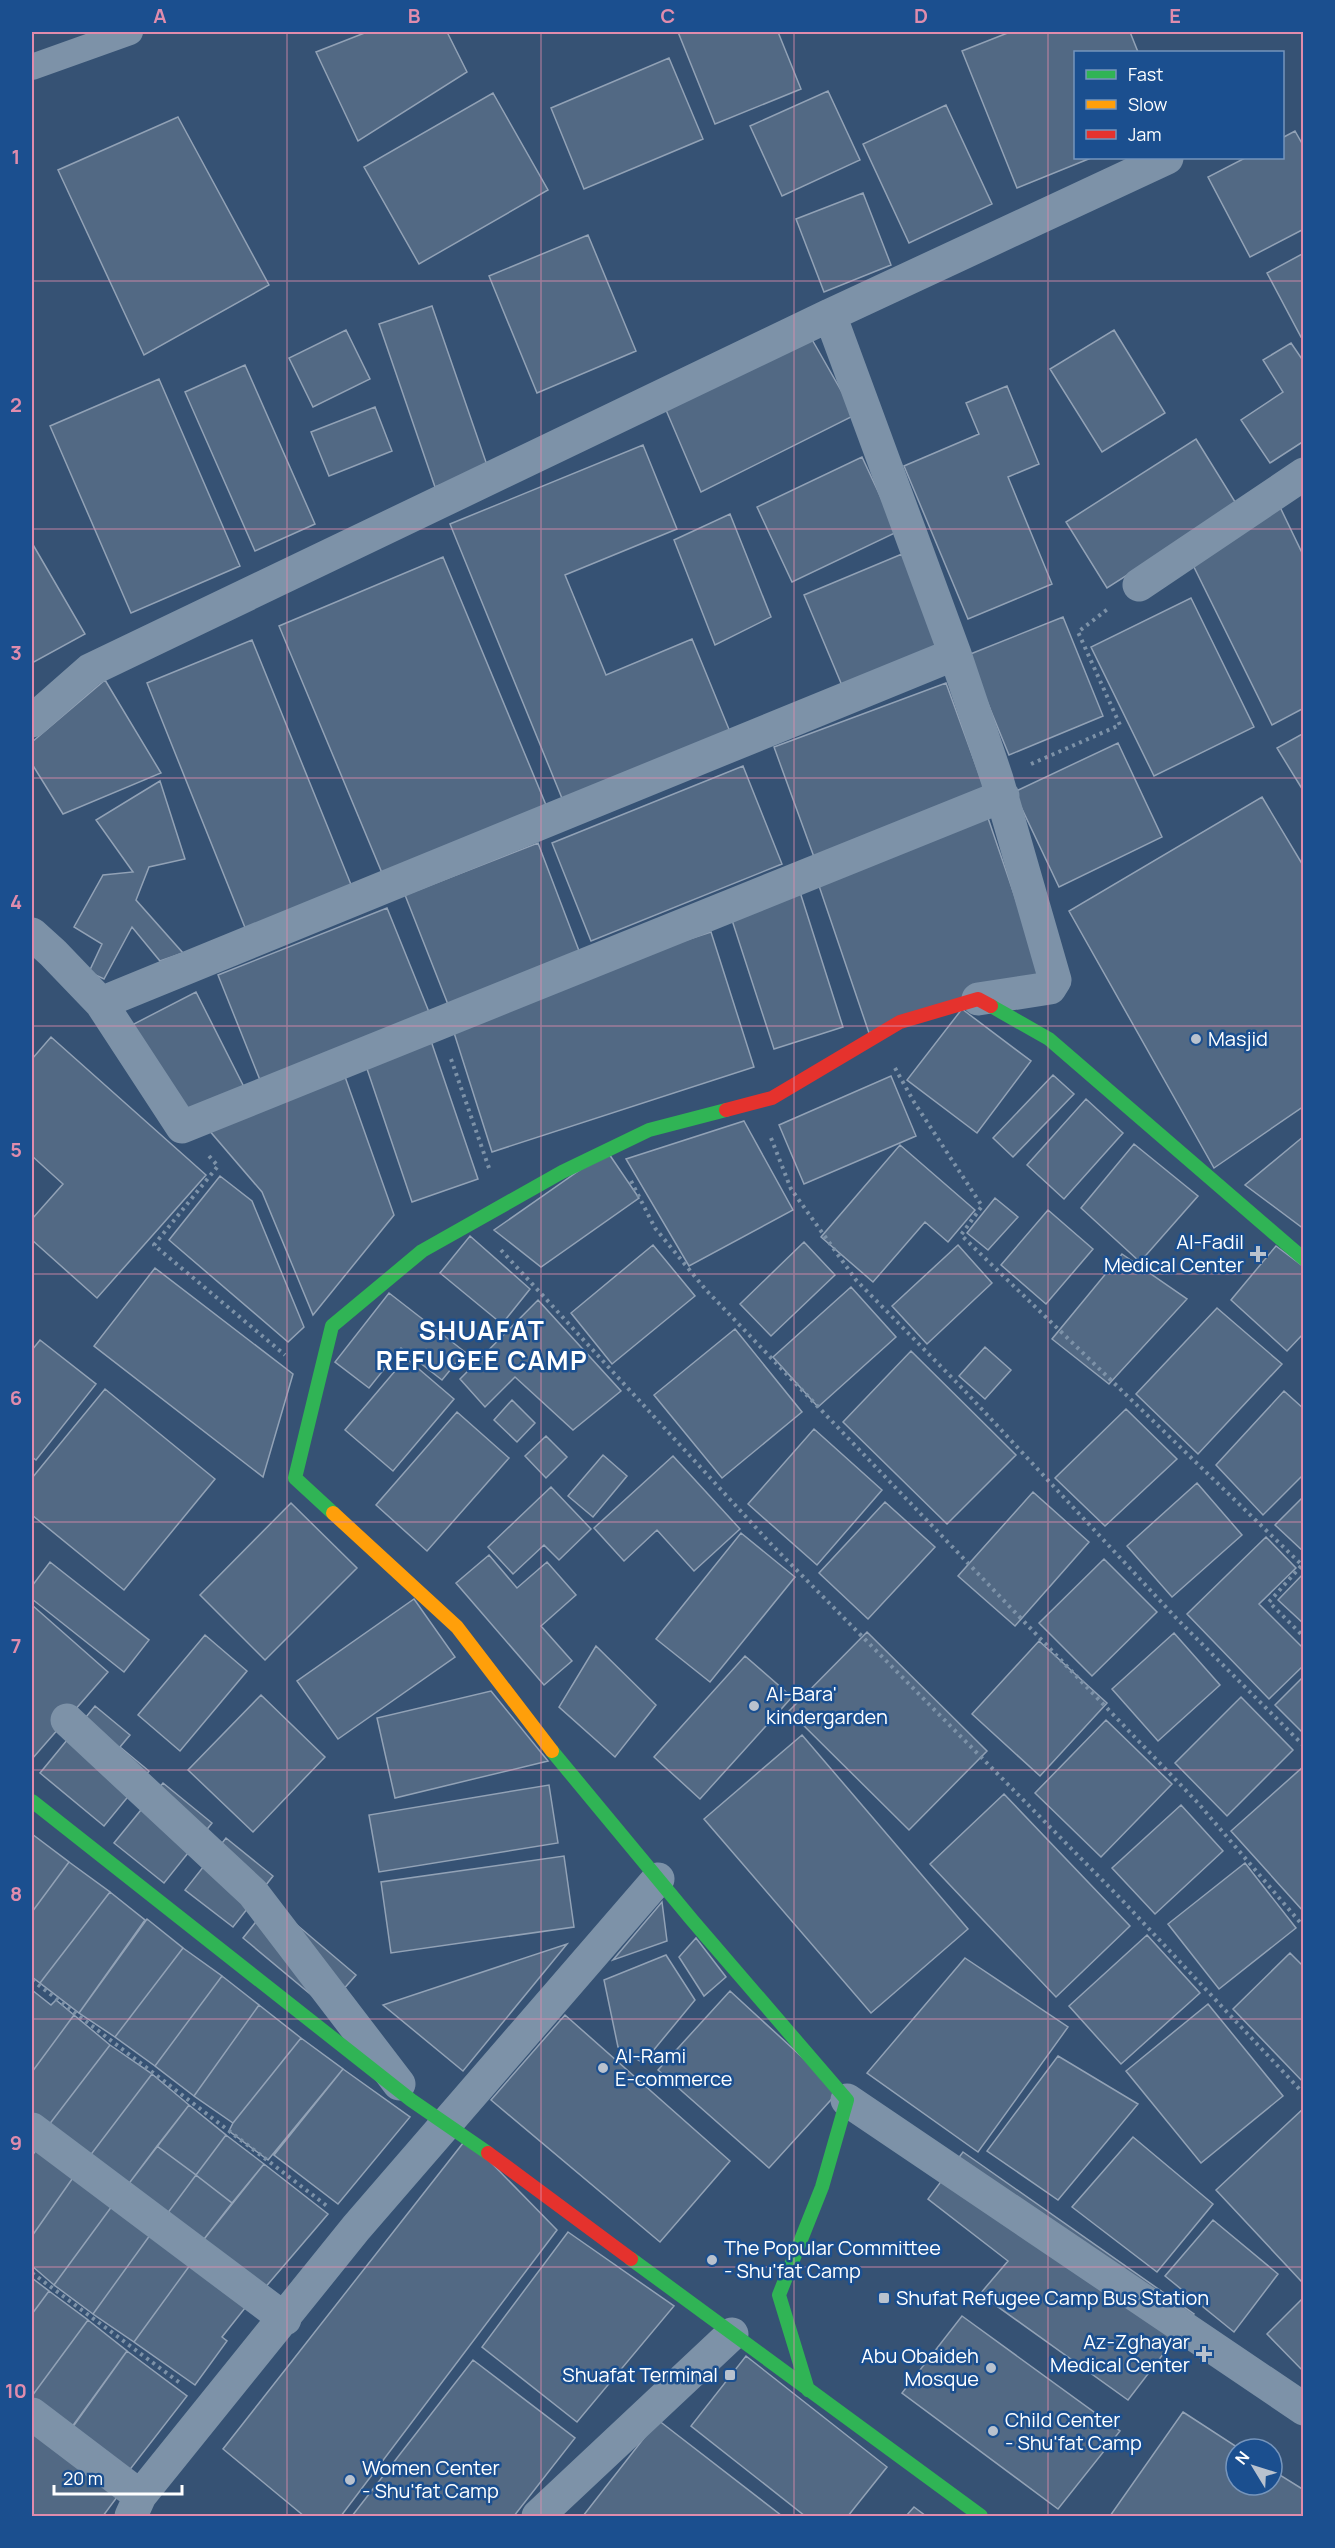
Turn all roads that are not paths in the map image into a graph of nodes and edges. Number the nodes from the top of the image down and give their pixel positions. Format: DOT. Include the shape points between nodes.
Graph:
graph roads {
  1 [pos="130,32"];
  2 [pos="32,67"];
  3 [pos="1165,159"];
  4 [pos="830,315"];
  5 [pos="1304,474"];
  6 [pos="1139,585"];
  7 [pos="955,654"];
  8 [pos="32,721"];
  9 [pos="1000,788"];
  10 [pos="32,934"];
  11 [pos="978,999"];
  12 [pos="101,1004"];
  13 [pos="1304,1259"];
  14 [pos="67,1720"];
  15 [pos="32,1801"];
  16 [pos="658,1879"];
  17 [pos="411,2100"];
  18 [pos="847,2100"];
  19 [pos="446,2122"];
  20 [pos="32,2129"];
  21 [pos="285,2319"];
  22 [pos="732,2334"];
  23 [pos="808,2390"];
  24 [pos="1304,2409"];
  25 [pos="32,2415"];
  26 [pos="136,2506"];
  27 [pos="538,2517"];
  28 [pos="981,2517"];
  1 -- 2 [label="lane"];
  3 -- 4 [label="street"];
  4 -- 7 [label="street"];
  4 -- 8 [label="street" via="90,670"];
  5 -- 6 [label="street"];
  7 -- 9 [label="street"];
  7 -- 12 [label="street"];
  9 -- 11 [label="street" via="1055,980 1050,988"];
  9 -- 12 [label="street" via="439,1024 182,1127"];
  10 -- 12 [label="street"];
  11 -- 13 [label="street" via="1049,1039"];
  11 -- 16 [label="street" via="900,1022 772,1098 649,1130 562,1172 422,1251 332,1326 295,1478 457,1627 536,1732"];
  14 -- 17 [label="street" via="253,1893"];
  15 -- 17 [label="street"];
  16 -- 18 [label="street"];
  16 -- 19 [label="street"];
  17 -- 19 [label="street"];
  18 -- 23 [label="street" via="822,2187 779,2295"];
  18 -- 24 [label="street"];
  19 -- 21 [label="street"];
  19 -- 22 [label="street"];
  20 -- 21 [label="street"];
  21 -- 26 [label="street"];
  22 -- 23 [label="street"];
  22 -- 27 [label="street"];
  23 -- 28 [label="street"];
  25 -- 26 [label="street"];
}
